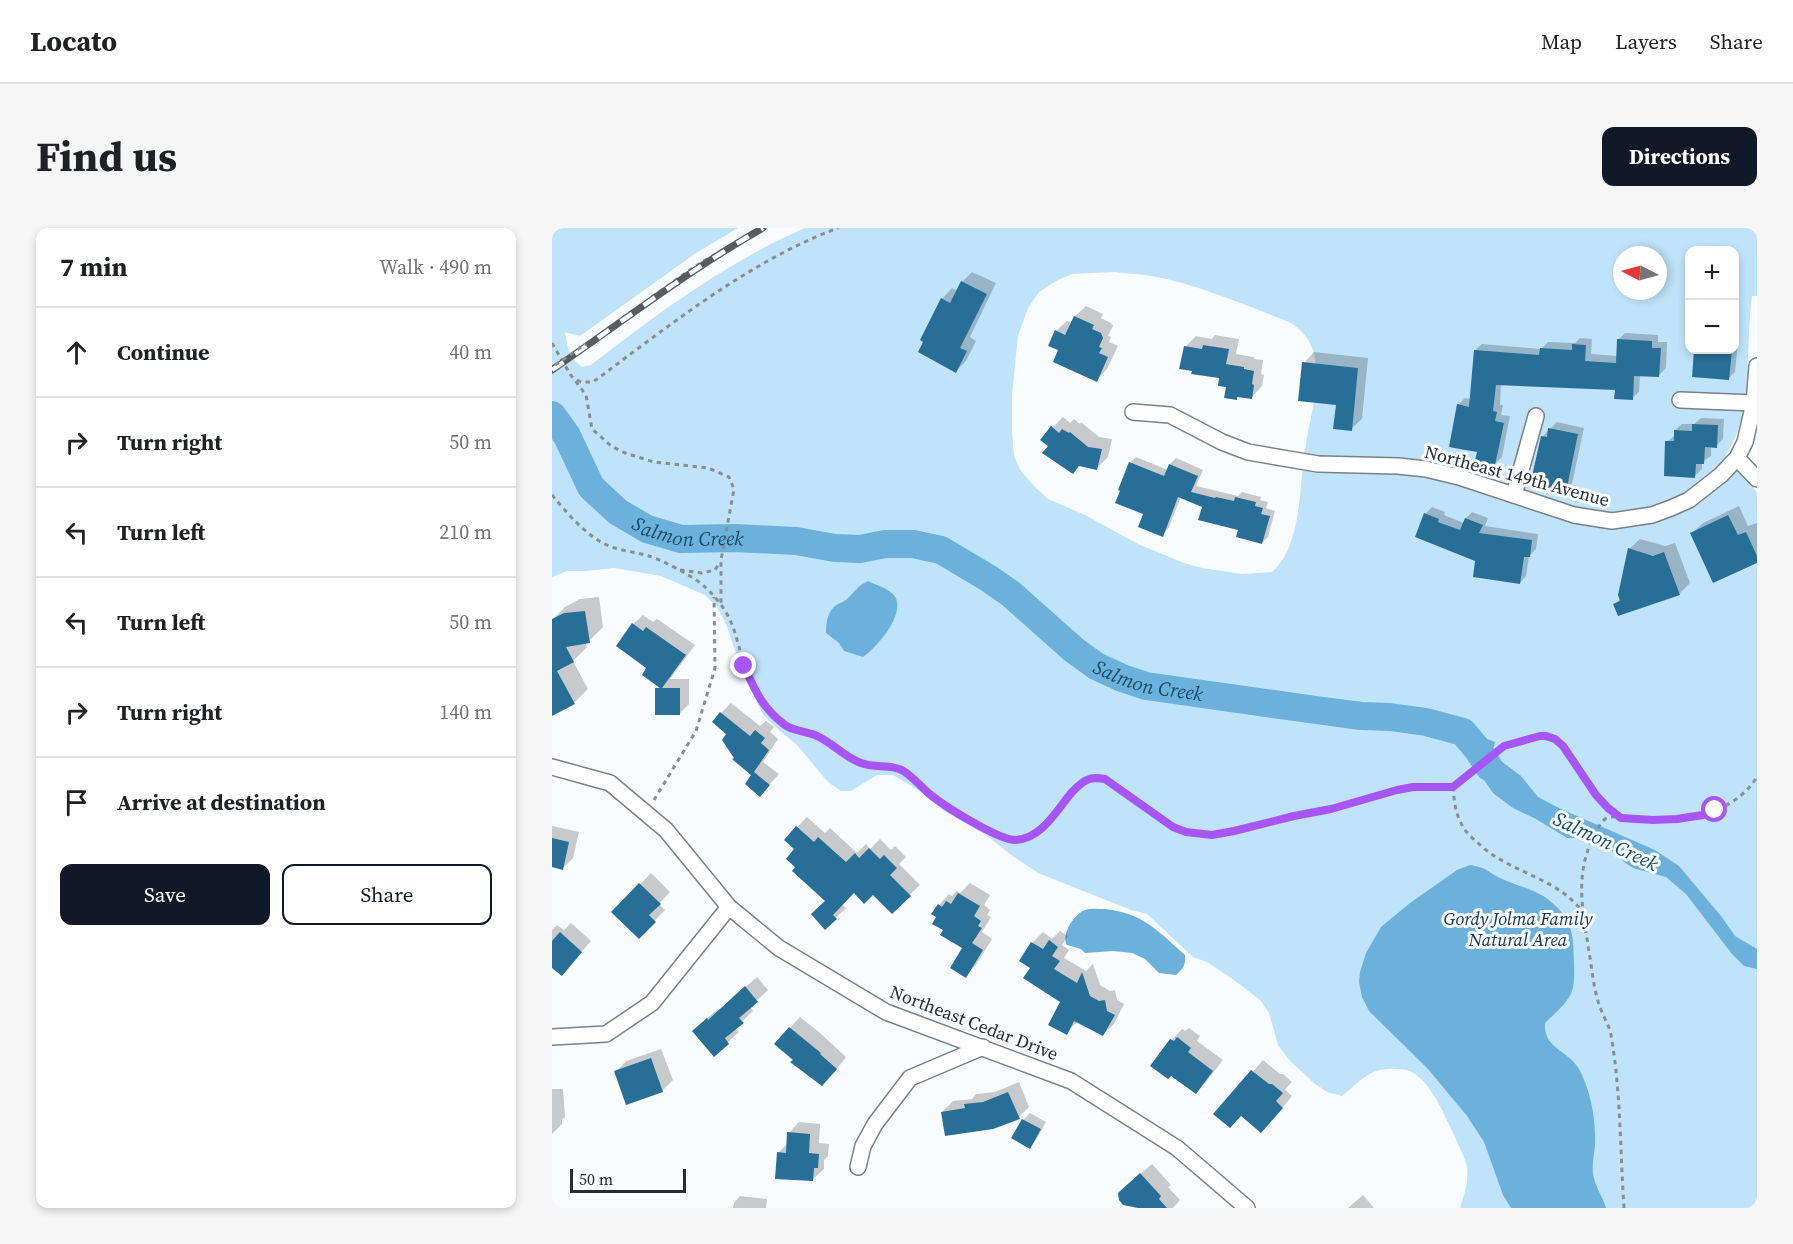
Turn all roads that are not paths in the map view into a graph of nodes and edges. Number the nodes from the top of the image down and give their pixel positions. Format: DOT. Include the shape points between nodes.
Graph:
graph roads {
  1 [pos="1757,366"];
  2 [pos="1680,400"];
  3 [pos="1754,403"];
  4 [pos="1133,412"];
  5 [pos="1536,416"];
  6 [pos="1737,458"];
  7 [pos="1757,479"];
  8 [pos="1514,495"];
  9 [pos="552,767"];
  10 [pos="729,907"];
  11 [pos="552,1037"];
  12 [pos="983,1047"];
  13 [pos="858,1167"];
  14 [pos="1247,1208"];
  1 -- 3 [label="street"];
  2 -- 3 [label="street"];
  3 -- 6 [label="street"];
  4 -- 8 [label="street, Northeast 149th Avenue" via="1170,415 1248,452 1317,464 1426,470"];
  5 -- 8 [label="street"];
  6 -- 7 [label="street"];
  6 -- 8 [label="street, Northeast 149th Avenue" via="1689,500 1632,520 1591,519"];
  9 -- 10 [label="street, Northeast Cedar Drive" via="610,783 666,830"];
  10 -- 11 [label="street" via="652,1003 606,1034"];
  10 -- 12 [label="street, Northeast Cedar Drive" via="779,948 886,1012"];
  12 -- 13 [label="street" via="910,1078 874,1124"];
  12 -- 14 [label="street, Northeast Cedar Drive" via="1071,1081 1177,1148"];
}
